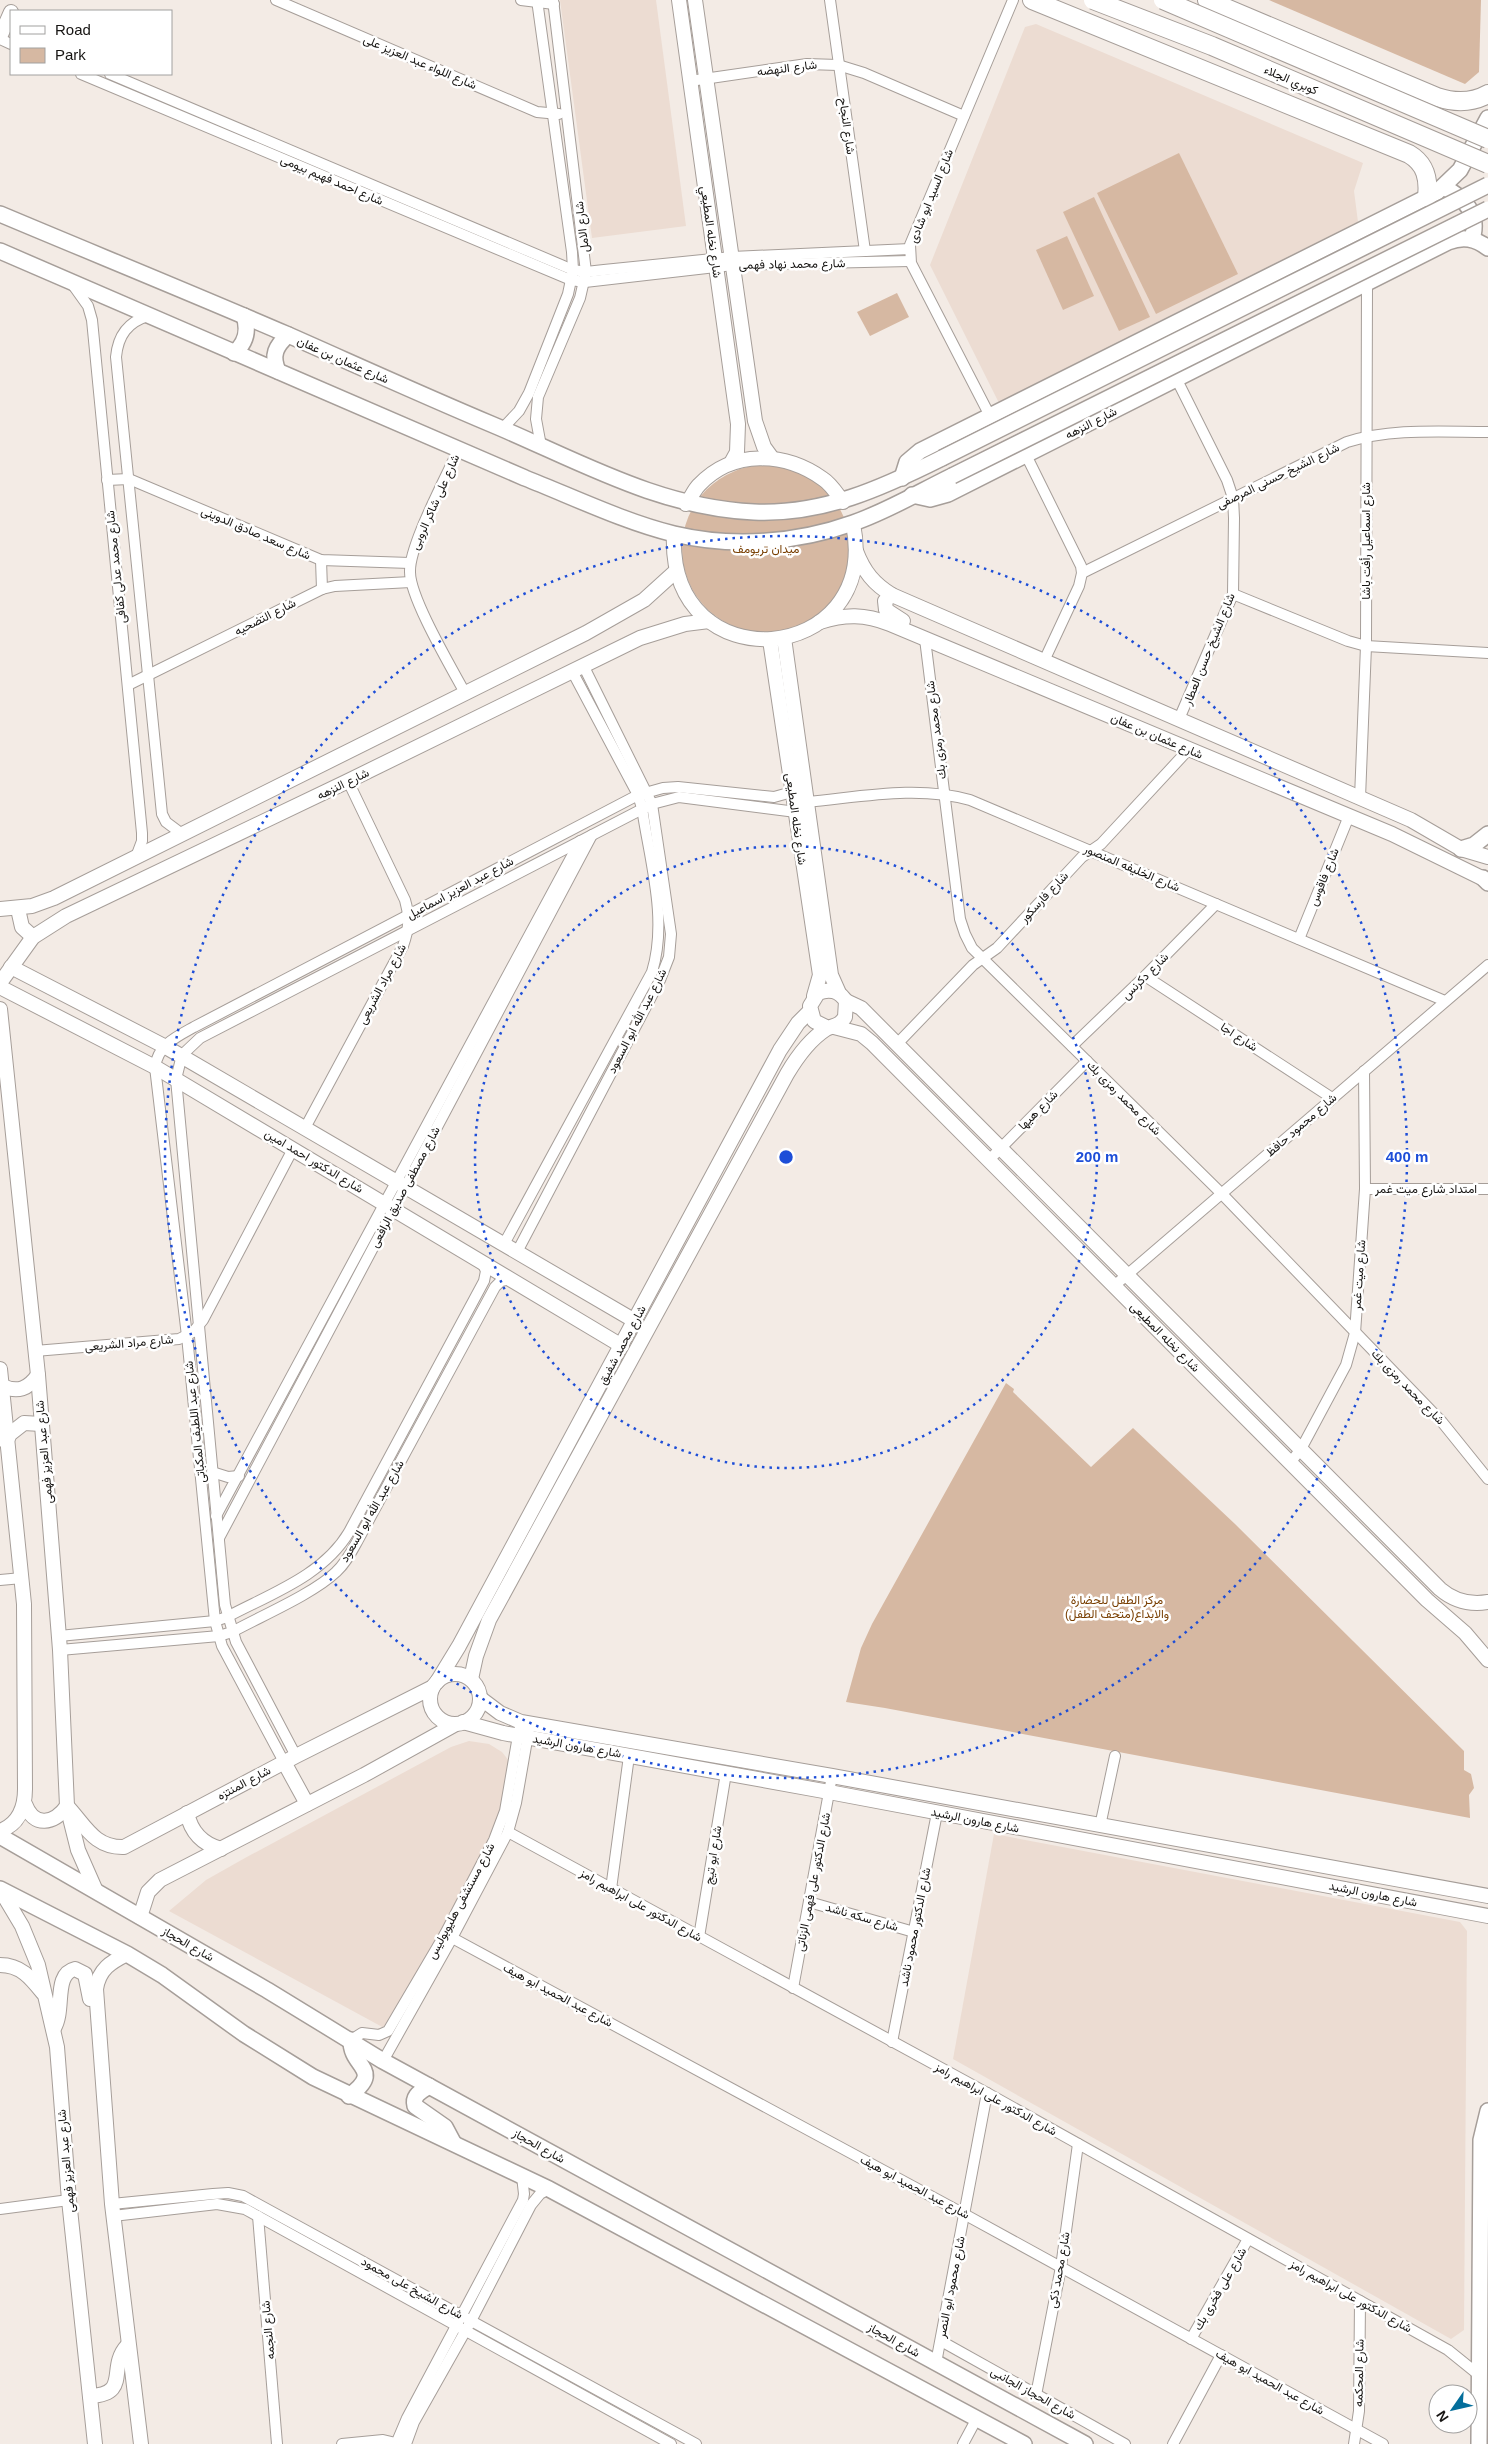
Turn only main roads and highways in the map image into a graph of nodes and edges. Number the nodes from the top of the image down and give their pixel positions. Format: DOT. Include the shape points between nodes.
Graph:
graph roads {
  1 [pos="1032,0"];
  2 [pos="1093,0"];
  3 [pos="1163,0"];
  4 [pos="1207,0"];
  5 [pos="1400,82"];
  6 [pos="1488,94"];
  7 [pos="1488,118"];
  8 [pos="1488,139"];
  9 [pos="1378,140"];
  10 [pos="1488,164"];
  11 [pos="1488,185"];
  12 [pos="1443,187"];
  13 [pos="1427,197"];
  14 [pos="1488,209"];
  15 [pos="0,214"];
  16 [pos="1472,239"];
  17 [pos="1488,248"];
  18 [pos="0,250"];
  19 [pos="244,316"];
  20 [pos="288,335"];
  21 [pos="234,353"];
  22 [pos="278,372"];
  23 [pos="902,478"];
  24 [pos="912,496"];
  25 [pos="1488,834"];
  26 [pos="1461,849"];
  27 [pos="0,1836"];
  28 [pos="0,1889"];
  29 [pos="351,2040"];
  30 [pos="429,2086"];
  31 [pos="349,2096"];
  32 [pos="1488,2111"];
  33 [pos="453,2142"];
  34 [pos="1024,2444"];
  35 [pos="1085,2444"];
  36 [pos="1479,2444"];
  1 -- 9 [label="highway"];
  2 -- 10 [label="highway, كوبري الجلاء, bridge" via="1212,46"];
  3 -- 8 [label="highway, كوبري الجلاء, bridge"];
  4 -- 5 [label="highway"];
  5 -- 6 [label="highway" via="1450,100 1474,100"];
  5 -- 9 [label="highway" via="1406,103 1403,117 1396,129"];
  7 -- 12 [label="main road" via="1460,170"];
  9 -- 13 [label="highway" via="1418,161 1427,176"];
  11 -- 23 [label="main road, bridge"];
  12 -- 13 [label="main road"];
  12 -- 16 [label="main road" via="1462,198 1471,210 1475,224"];
  13 -- 23 [label="main road" via="913,456"];
  14 -- 24 [label="main road, bridge"];
  15 -- 19 [label="main road, شارع عثمان بن عفان"];
  16 -- 17 [label="main road"];
  16 -- 24 [label="main road, شارع النزهه" via="1448,242 940,498"];
  18 -- 21 [label="main road"];
  19 -- 20 [label="main road, شارع عثمان بن عفان"];
  19 -- 21 [label="main road" via="246,334"];
  20 -- 22 [label="main road" via="274,354"];
  20 -- 23 [label="main road, شارع عثمان بن عفان" via="654,494 686,504 756,512 804,510 843,502"];
  21 -- 22 [label="main road"];
  22 -- 24 [label="main road, شارع النزهه" via="595,506 674,534 718,541 760,542 809,536 852,524"];
  25 -- 26 [label="main road" via="1474,845"];
  27 -- 29 [label="main road, شارع الحجاز"];
  28 -- 31 [label="main road" via="127,1954 278,2056"];
  29 -- 30 [label="main road, شارع الحجاز"];
  29 -- 31 [label="main road" via="352,2049 366,2076 363,2085"];
  30 -- 33 [label="main road" via="416,2095 414,2106 445,2127"];
  30 -- 35 [label="main road, شارع الحجاز"];
  31 -- 33 [label="main road"];
  32 -- 36 [label="main road" via="1481,2140"];
  33 -- 34 [label="main road" via="549,2189"];
}
